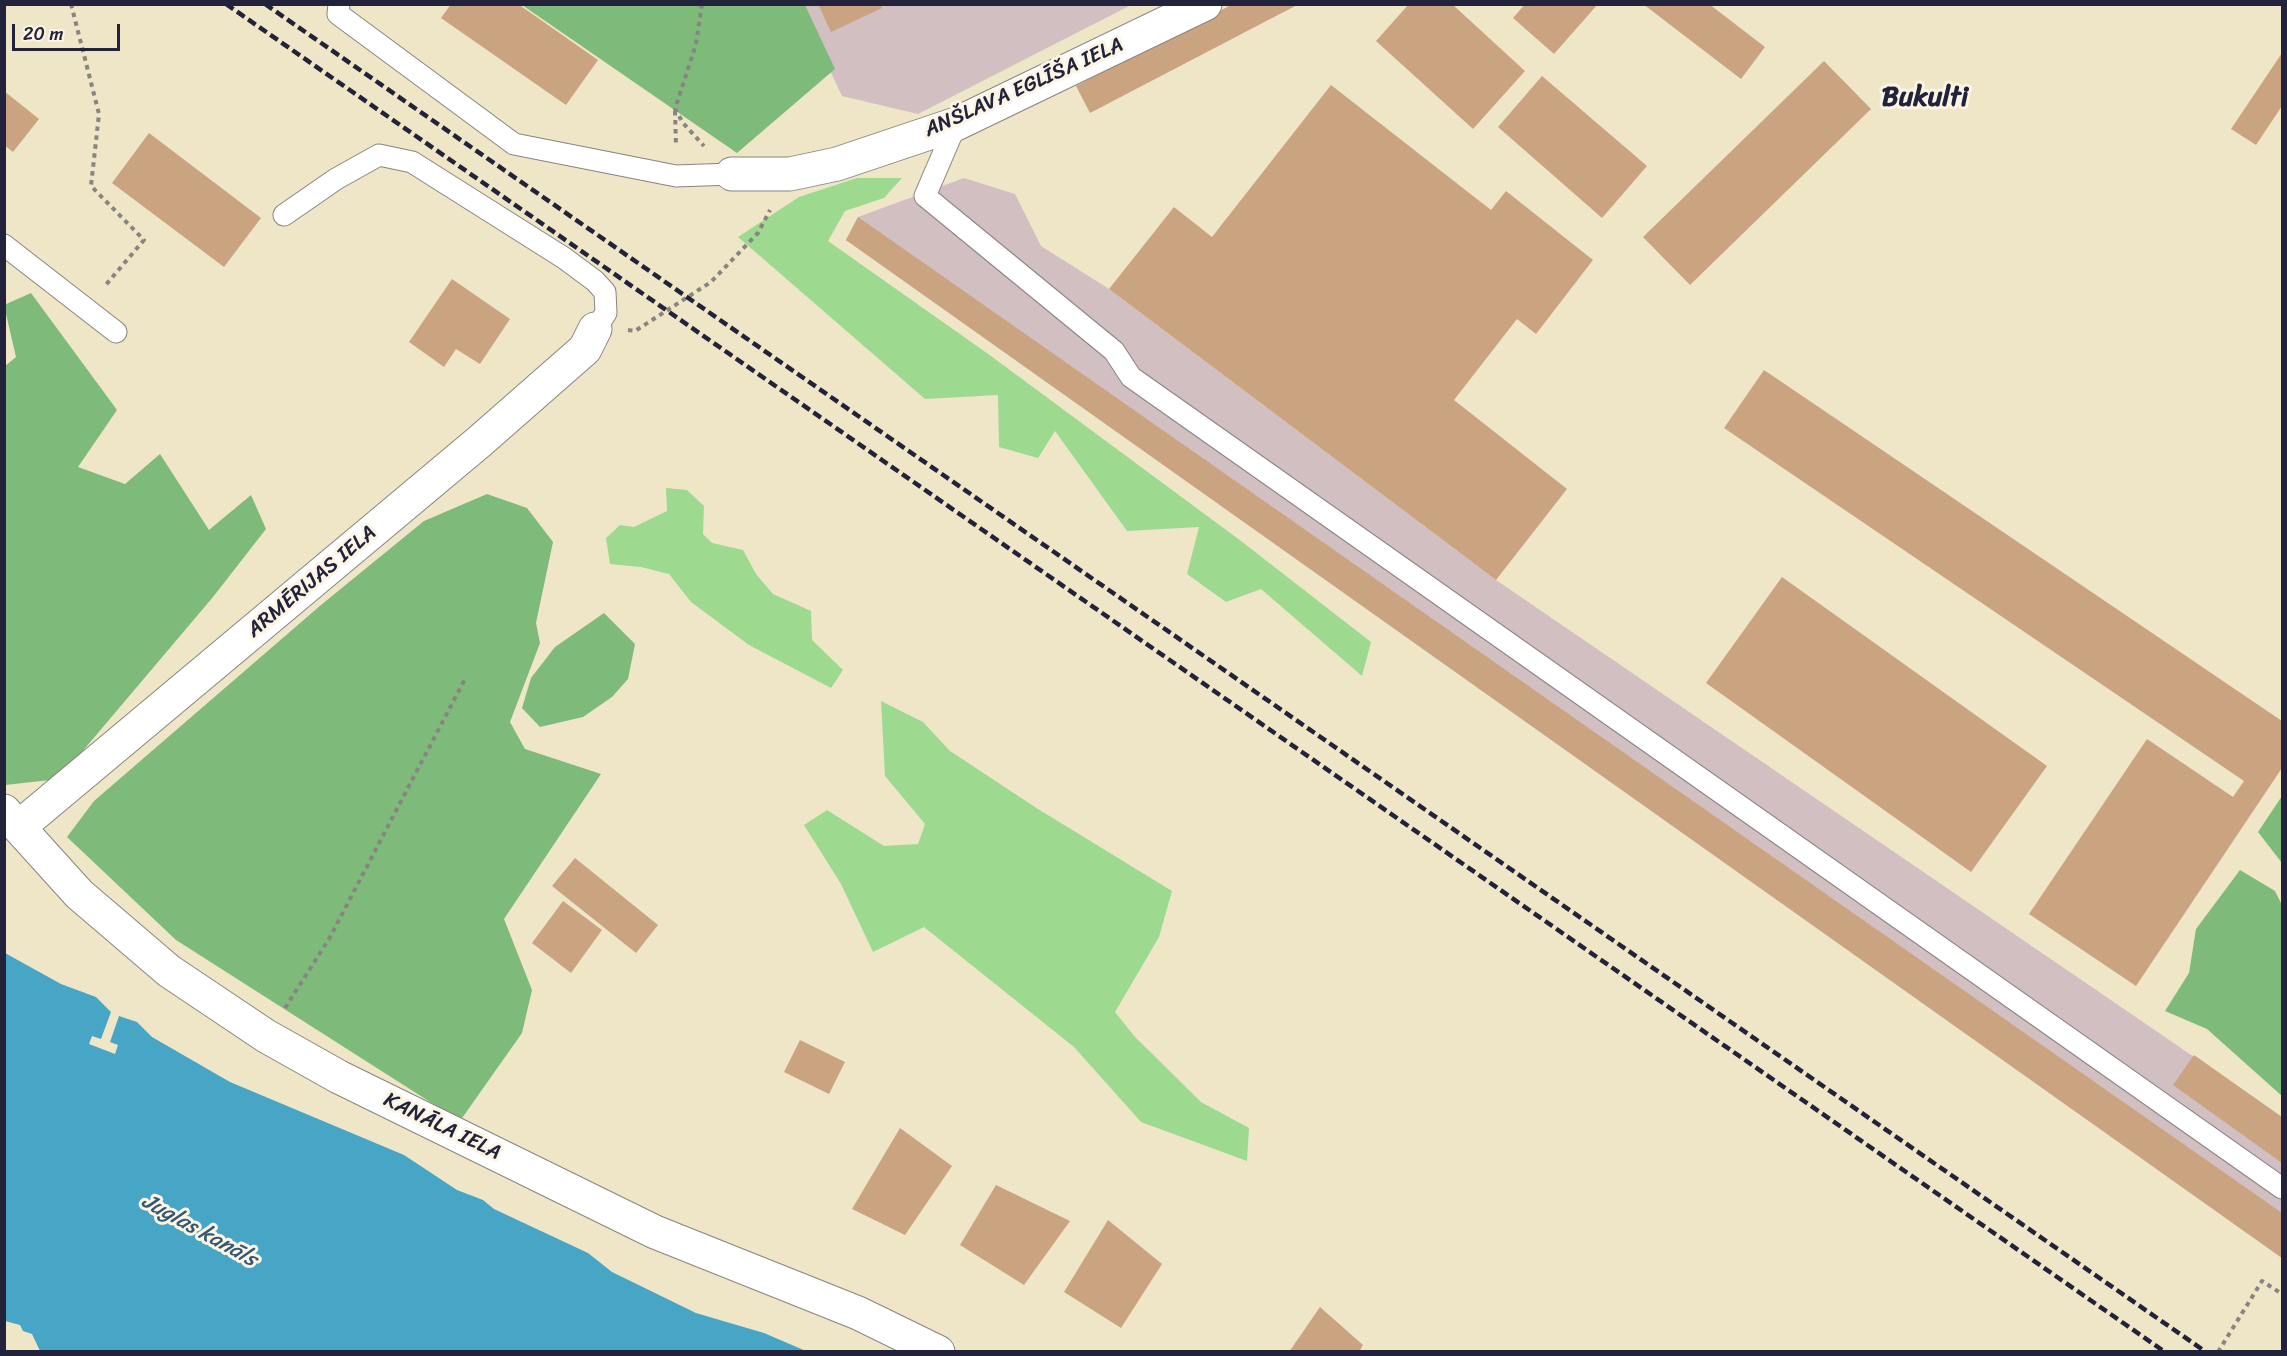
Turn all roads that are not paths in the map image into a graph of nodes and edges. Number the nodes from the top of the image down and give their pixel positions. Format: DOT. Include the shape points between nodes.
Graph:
graph roads {
  1 [pos="339,4"];
  2 [pos="1205,4"];
  3 [pos="956,124"];
  4 [pos="732,174"];
  5 [pos="284,215"];
  6 [pos="4,245"];
  7 [pos="595,329"];
  8 [pos="116,332"];
  9 [pos="12,819"];
  10 [pos="2283,1188"];
  11 [pos="938,1352"];
  1 -- 4 [label="lane" via="338,14 514,144 676,176"];
  2 -- 3 [label="street, ANŠLAVA EGLĪŠA IELA"];
  3 -- 4 [label="street, ANŠLAVA EGLĪŠA IELA" via="837,164 790,174"];
  3 -- 10 [label="lane" via="925,196 1114,351 1131,377"];
  5 -- 7 [label="lane" via="336,178 380,155 412,162 595,280 605,292 606,313"];
  6 -- 8 [label="lane"];
  7 -- 9 [label="street, ARMĒRIJAS IELA" via="585,349 479,442"];
  9 -- 11 [label="street, KANĀLA IELA" via="79,894 169,970 266,1036 339,1077 655,1232 858,1313"];
}
